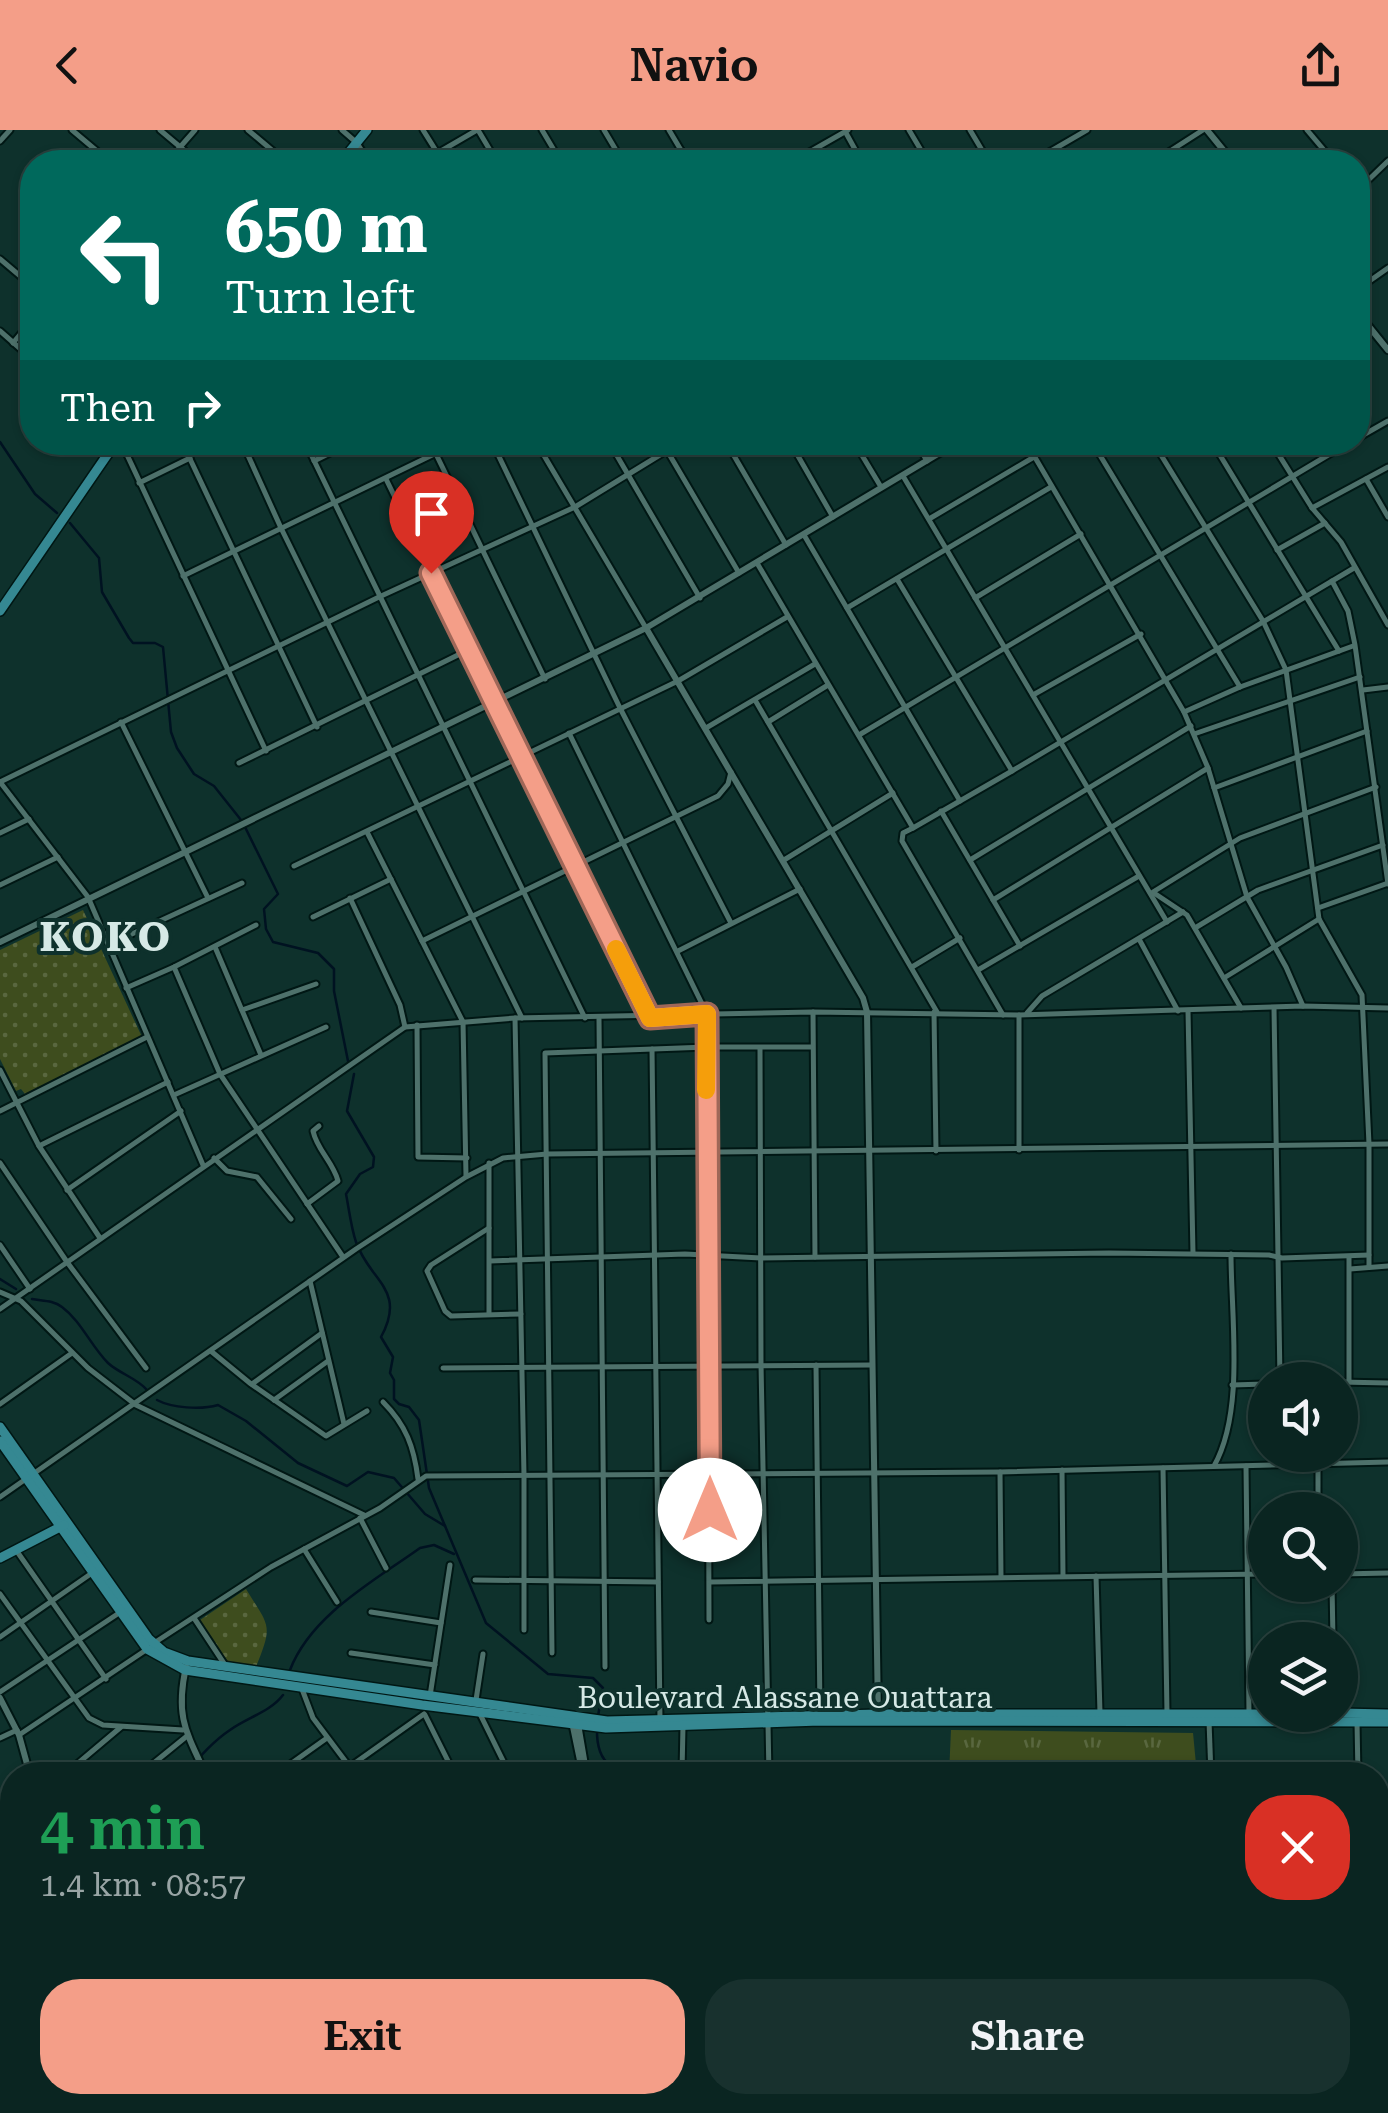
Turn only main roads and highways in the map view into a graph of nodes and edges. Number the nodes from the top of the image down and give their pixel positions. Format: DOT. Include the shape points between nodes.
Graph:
graph roads {
  1 [pos="368,130"];
  2 [pos="351,150"];
  3 [pos="109,455"];
  4 [pos="0,612"];
  5 [pos="0,1427"];
  6 [pos="0,1442"];
  7 [pos="29,1476"];
  8 [pos="63,1526"];
  9 [pos="0,1558"];
  10 [pos="1248,1714"];
  11 [pos="1209,1716"];
  12 [pos="1100,1717"];
  13 [pos="1248,1717"];
  14 [pos="1358,1717"];
  15 [pos="1388,1718"];
  16 [pos="767,1719"];
  17 [pos="660,1723"];
  1 -- 2 [label="main road"];
  3 -- 4 [label="main road"];
  5 -- 7 [label="main road, Boulevard Alassane Ouattara"];
  6 -- 7 [label="main road, Boulevard Alassane Ouattara"];
  7 -- 8 [label="main road, Boulevard Alassane Ouattara"];
  8 -- 9 [label="main road"];
  8 -- 17 [label="main road, Boulevard Alassane Ouattara" via="150,1646 187,1666 578,1722"];
  10 -- 11 [label="main road, Boulevard Alassane Ouattara"];
  11 -- 12 [label="main road, Boulevard Alassane Ouattara"];
  11 -- 12 [label="main road, Boulevard Alassane Ouattara"];
  11 -- 13 [label="main road, Boulevard Alassane Ouattara"];
  12 -- 16 [label="main road, Boulevard Alassane Ouattara"];
  14 -- 15 [label="main road, Boulevard Alassane Ouattara"];
  16 -- 17 [label="main road, Boulevard Alassane Ouattara"];
  16 -- 17 [label="main road, Boulevard Alassane Ouattara"];
}
